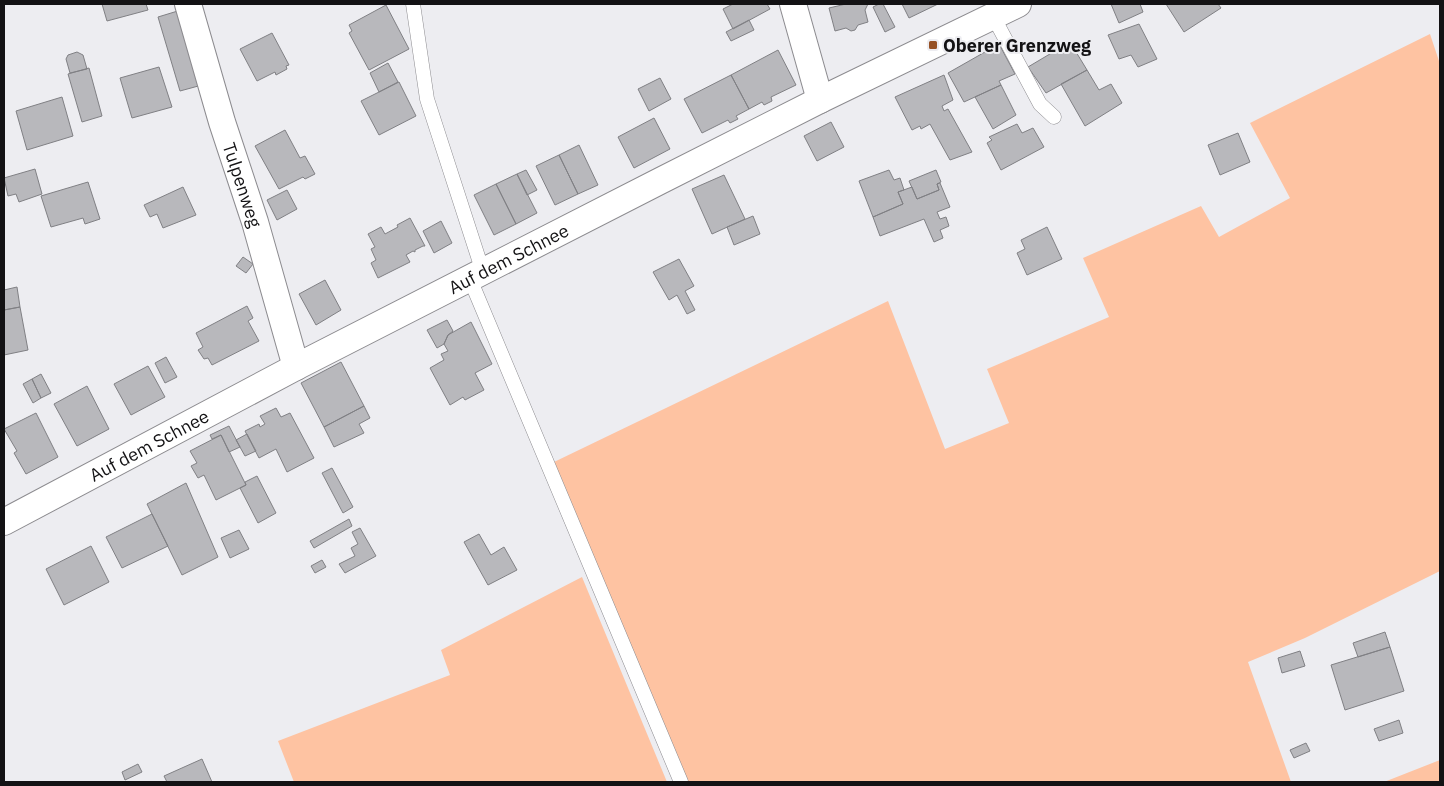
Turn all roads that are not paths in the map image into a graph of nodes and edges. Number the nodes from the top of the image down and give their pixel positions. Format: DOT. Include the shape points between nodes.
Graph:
graph roads {
  1 [pos="188,4"];
  2 [pos="413,4"];
  3 [pos="793,4"];
  4 [pos="1018,4"];
  5 [pos="993,16"];
  6 [pos="820,100"];
  7 [pos="1054,117"];
  8 [pos="477,275"];
  9 [pos="296,367"];
  10 [pos="4,522"];
  11 [pos="680,782"];
  1 -- 9 [label="street, Tulpenweg"];
  2 -- 8 [label="lane" via="428,100"];
  3 -- 6 [label="street"];
  4 -- 5 [label="street, Auf dem Schnee"];
  5 -- 6 [label="street, Auf dem Schnee"];
  5 -- 7 [label="lane" via="1040,104"];
  6 -- 8 [label="street, Auf dem Schnee"];
  8 -- 9 [label="street, Auf dem Schnee"];
  8 -- 11 [label="lane"];
  9 -- 10 [label="street, Auf dem Schnee"];
}
